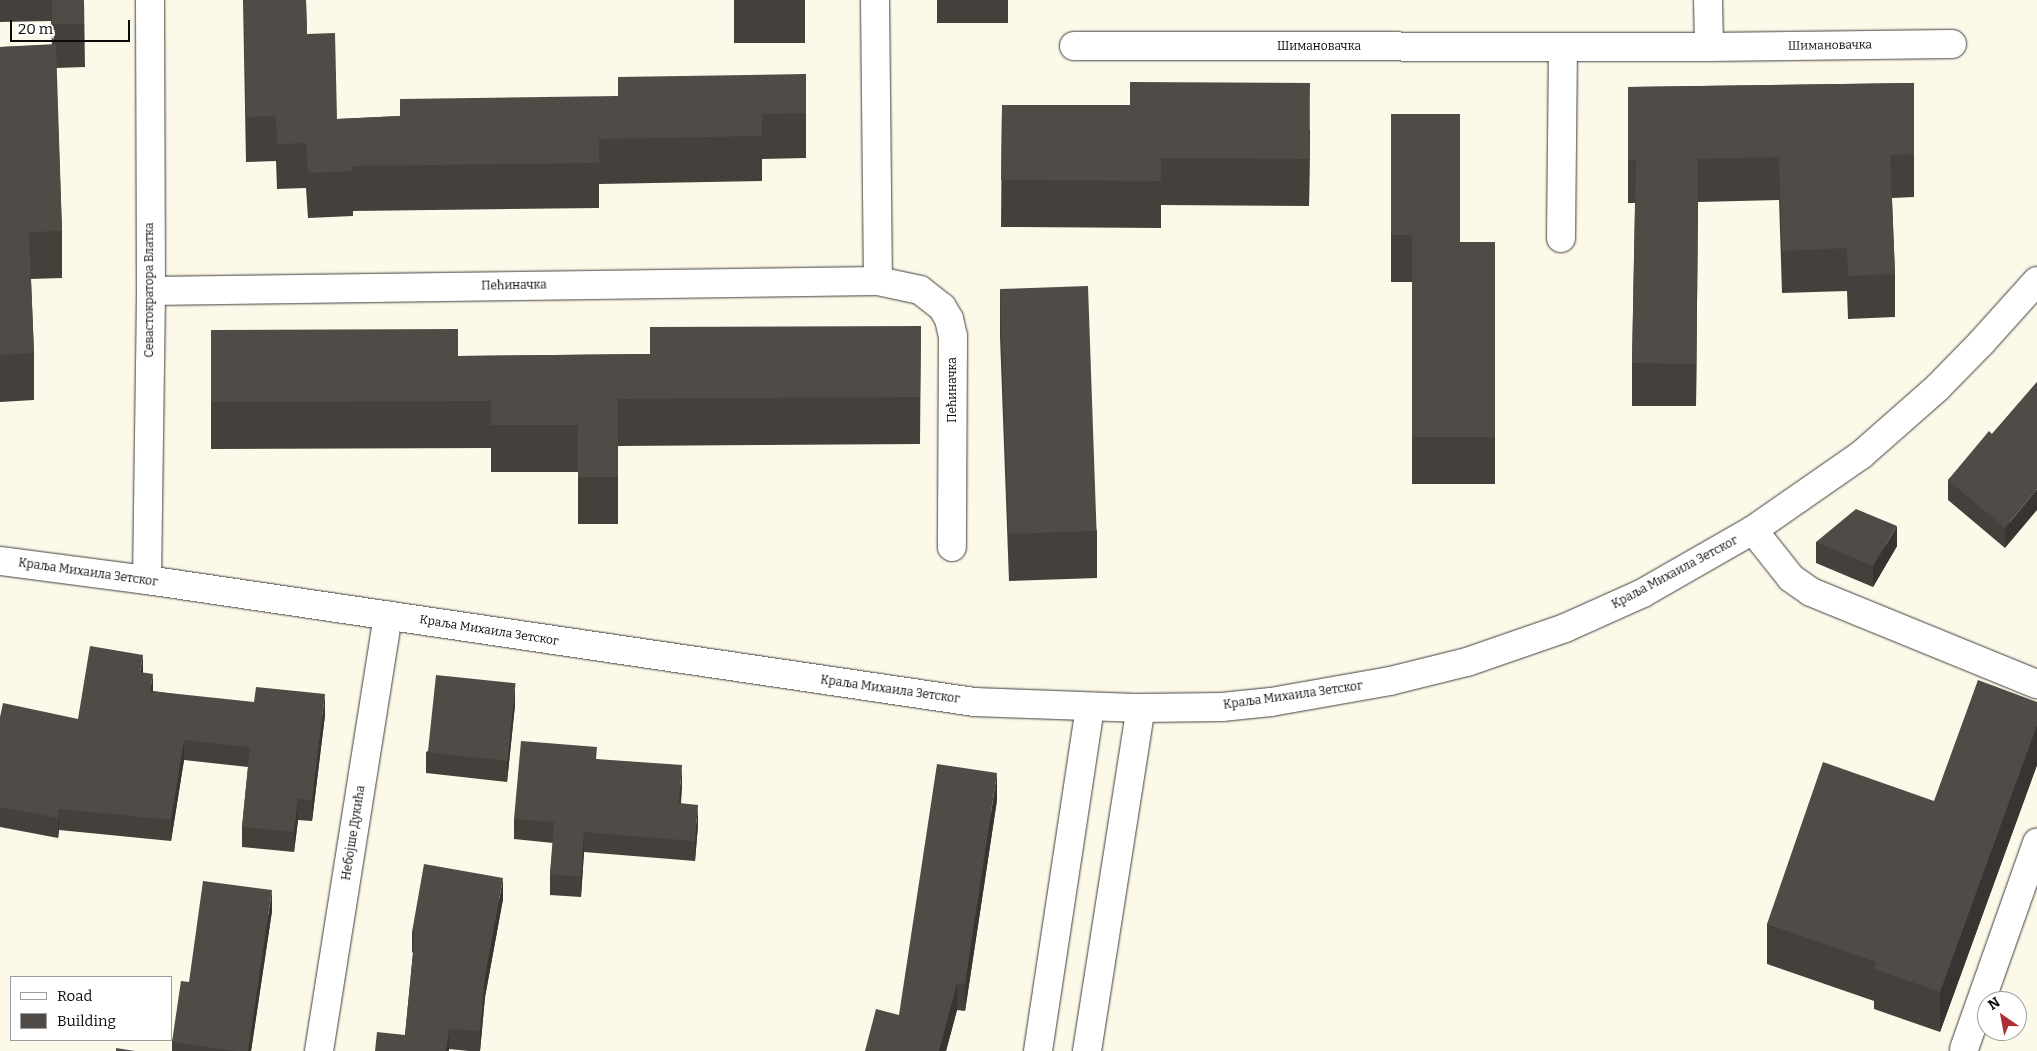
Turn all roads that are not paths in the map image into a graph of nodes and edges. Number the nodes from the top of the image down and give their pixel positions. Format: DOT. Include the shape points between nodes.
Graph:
graph roads {
  1 [pos="150,0"];
  2 [pos="875,0"];
  3 [pos="1708,0"];
  4 [pos="1952,44"];
  5 [pos="1074,46"];
  6 [pos="1709,47"];
  7 [pos="1563,48"];
  8 [pos="1561,238"];
  9 [pos="878,281"];
  10 [pos="2037,281"];
  11 [pos="151,291"];
  12 [pos="1753,530"];
  13 [pos="952,547"];
  14 [pos="0,561"];
  15 [pos="147,580"];
  16 [pos="388,615"];
  17 [pos="2037,684"];
  18 [pos="1090,707"];
  19 [pos="1141,708"];
  20 [pos="2037,843"];
  21 [pos="1964,1049"];
  22 [pos="319,1051"];
  23 [pos="1038,1051"];
  24 [pos="1087,1051"];
  1 -- 11 [label="street, Севастократора Влатка"];
  2 -- 9 [label="street"];
  3 -- 6 [label="street"];
  4 -- 6 [label="street, Шимановачка"];
  5 -- 7 [label="street, Шимановачка"];
  6 -- 7 [label="street, Шимановачка"];
  7 -- 8 [label="street"];
  9 -- 11 [label="street, Пећиначка"];
  9 -- 13 [label="street, Пећиначка" via="920,290 942,307 949,319 953,336"];
  10 -- 12 [label="street, Краља Михаила Зетског" via="1976,348 1897,424 1861,455"];
  11 -- 15 [label="street, Севастократора Влатка"];
  12 -- 17 [label="street" via="1791,578 1810,592"];
  12 -- 19 [label="street, Краља Михаила Зетског" via="1643,593 1549,634 1467,662 1390,682 1271,702"];
  14 -- 15 [label="street, Краља Михаила Зетског"];
  15 -- 16 [label="street, Краља Михаила Зетског"];
  16 -- 18 [label="street, Краља Михаила Зетског" via="974,702"];
  16 -- 22 [label="street, Небојше Дукића"];
  18 -- 19 [label="street, Краља Михаила Зетског"];
  18 -- 23 [label="street"];
  19 -- 24 [label="street"];
  20 -- 21 [label="street"];
}
